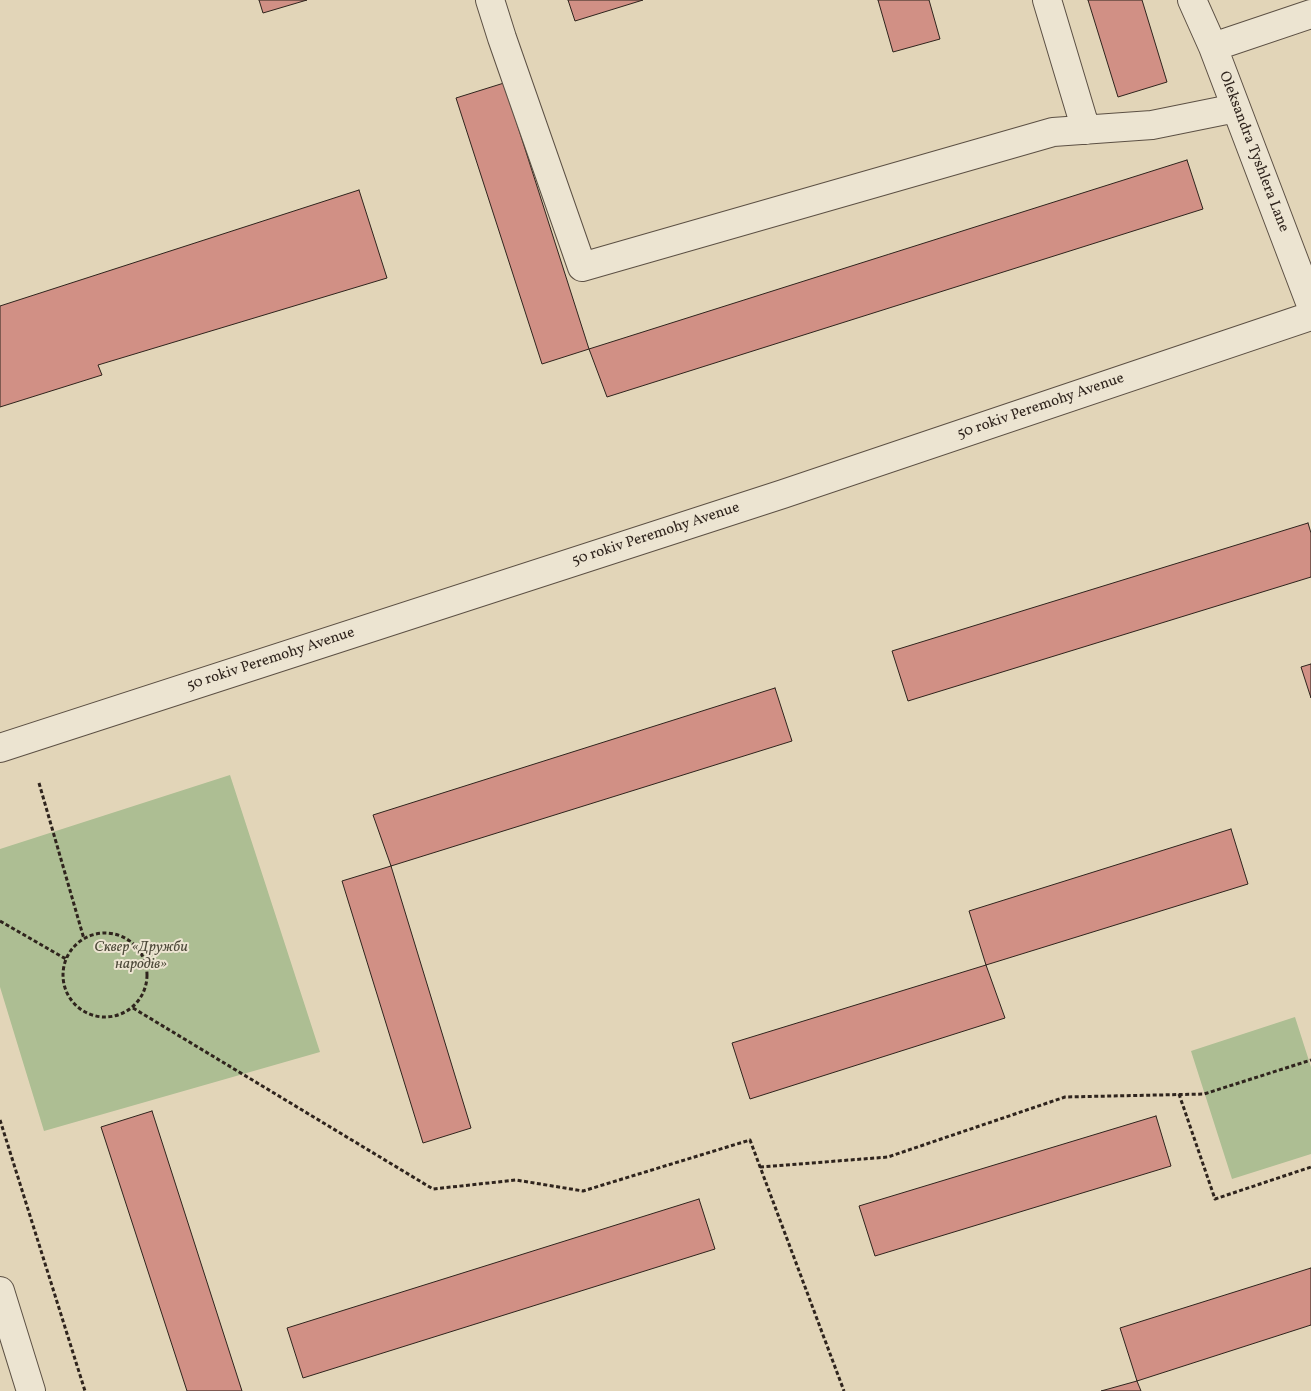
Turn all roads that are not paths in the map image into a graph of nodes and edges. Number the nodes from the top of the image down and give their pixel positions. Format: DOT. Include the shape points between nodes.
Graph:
graph roads {
  1 [pos="490,0"];
  2 [pos="1048,0"];
  3 [pos="1192,0"];
  4 [pos="1311,14"];
  5 [pos="1213,48"];
  6 [pos="1236,108"];
  7 [pos="1086,130"];
  8 [pos="1311,305"];
  9 [pos="1311,316"];
  10 [pos="0,748"];
  11 [pos="0,1291"];
  12 [pos="31,1391"];
  1 -- 7 [label="street" via="582,267 1053,132"];
  2 -- 7 [label="street"];
  3 -- 5 [label="street, Oleksandra Tyshlera Lane"];
  4 -- 5 [label="street"];
  5 -- 6 [label="street, Oleksandra Tyshlera Lane"];
  6 -- 7 [label="street" via="1152,125"];
  6 -- 8 [label="street, Oleksandra Tyshlera Lane"];
  9 -- 10 [label="street, 50 rokiv Peremohy Avenue" via="783,494"];
  11 -- 12 [label="street"];
}
